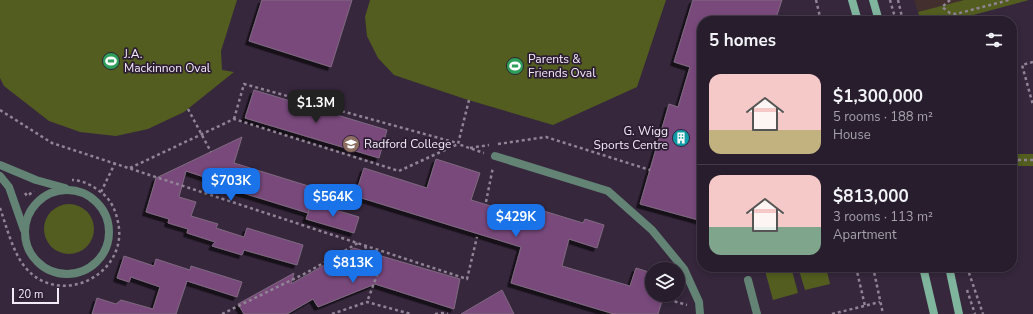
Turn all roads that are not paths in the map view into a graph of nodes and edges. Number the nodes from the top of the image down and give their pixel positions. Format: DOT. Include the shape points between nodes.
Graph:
graph roads {
  1 [pos="852,0"];
  2 [pos="873,0"];
  3 [pos="857,16"];
  4 [pos="878,16"];
  5 [pos="495,156"];
  6 [pos="0,165"];
  7 [pos="0,176"];
  8 [pos="69,189"];
  9 [pos="24,231"];
  10 [pos="924,272"];
  11 [pos="950,272"];
  12 [pos="748,280"];
  13 [pos="700,314"];
  14 [pos="756,314"];
  15 [pos="934,314"];
  16 [pos="959,314"];
  1 -- 3 [label="main road"];
  2 -- 4 [label="main road"];
  5 -- 13 [label="lane" via="608,191 652,230 684,269 699,302"];
  6 -- 8 [label="lane"];
  7 -- 9 [label="lane" via="9,187"];
  8 -- 9 [label="lane" via="44,196 27,217"];
  8 -- 9 [label="lane" via="82,192 95,200 104,211 109,225 109,239 104,253 95,264 82,272 53,272 41,266 32,256 26,244"];
  10 -- 15 [label="main road"];
  11 -- 16 [label="main road"];
  12 -- 14 [label="lane"];
}
